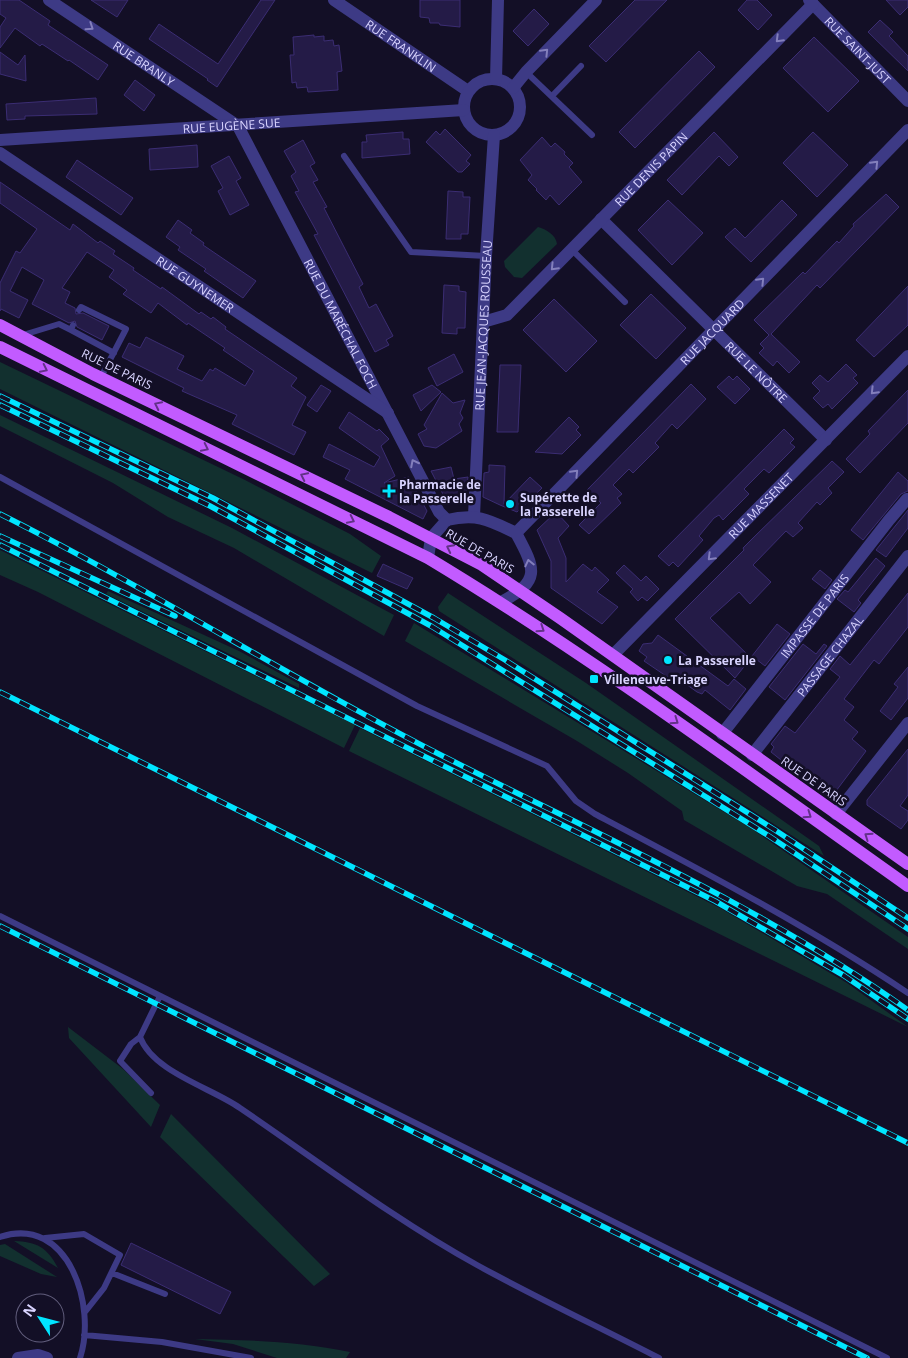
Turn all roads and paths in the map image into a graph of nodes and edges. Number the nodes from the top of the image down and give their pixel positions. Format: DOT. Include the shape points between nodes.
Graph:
graph roads {
  1 [pos="49,0"];
  2 [pos="334,0"];
  3 [pos="498,0"];
  4 [pos="596,0"];
  5 [pos="811,2"];
  6 [pos="581,66"];
  7 [pos="526,72"];
  8 [pos="496,79"];
  9 [pos="513,88"];
  10 [pos="468,91"];
  11 [pos="552,96"];
  12 [pos="908,101"];
  13 [pos="464,110"];
  14 [pos="238,126"];
  15 [pos="908,130"];
  16 [pos="494,135"];
  17 [pos="592,135"];
  18 [pos="0,140"];
  19 [pos="0,153"];
  20 [pos="344,156"];
  21 [pos="601,219"];
  22 [pos="571,249"];
  23 [pos="486,256"];
  24 [pos="625,302"];
  25 [pos="80,310"];
  26 [pos="483,322"];
  27 [pos="0,326"];
  28 [pos="714,329"];
  29 [pos="22,336"];
  30 [pos="0,347"];
  31 [pos="114,353"];
  32 [pos="908,356"];
  33 [pos="101,377"];
  34 [pos="390,414"];
  35 [pos="826,440"];
  36 [pos="0,477"];
  37 [pos="908,500"];
  38 [pos="474,516"];
  39 [pos="447,520"];
  40 [pos="516,533"];
  41 [pos="430,538"];
  42 [pos="908,556"];
  43 [pos="428,558"];
  44 [pos="521,591"];
  45 [pos="501,602"];
  46 [pos="613,655"];
  47 [pos="908,723"];
  48 [pos="722,734"];
  49 [pos="752,755"];
  50 [pos="836,814"];
  51 [pos="906,859"];
  52 [pos="908,886"];
  53 [pos="0,916"];
  54 [pos="908,993"];
  55 [pos="160,996"];
  56 [pos="140,1037"];
  57 [pos="151,1093"];
  58 [pos="0,1237"];
  59 [pos="45,1238"];
  60 [pos="112,1273"];
  61 [pos="165,1294"];
  62 [pos="85,1312"];
  63 [pos="84,1336"];
  64 [pos="18,1358"];
  65 [pos="47,1358"];
  66 [pos="80,1358"];
  67 [pos="251,1358"];
  68 [pos="659,1358"];
  69 [pos="887,1358"];
  1 -- 14 [label="street, RUE BRANLY, one-way"];
  2 -- 10 [label="street, RUE FRANKLIN"];
  3 -- 8 [label="street"];
  7 -- 4 [label="street, one-way"];
  5 -- 12 [label="street, RUE SAINT-JUST"];
  5 -- 21 [label="street, RUE DENIS PAPIN, one-way"];
  6 -- 11 [label="lane"];
  7 -- 9 [label="street"];
  7 -- 11 [label="lane"];
  8 -- 9 [label="street"];
  8 -- 10 [label="street" via="480,81"];
  9 -- 16 [label="street" via="520,104 516,122 503,133"];
  10 -- 13 [label="street"];
  11 -- 17 [label="lane"];
  13 -- 14 [label="street, RUE EUGÈNE SUE"];
  13 -- 16 [label="street" via="466,118 477,131"];
  14 -- 18 [label="street, RUE EUGÈNE SUE"];
  14 -- 34 [label="street, RUE DU MARÉCHAL FOCH"];
  28 -- 15 [label="street, RUE JACQUARD, one-way"];
  16 -- 23 [label="street, RUE JEAN-JACQUES ROUSSEAU"];
  19 -- 34 [label="street, RUE GUYNEMER"];
  20 -- 23 [label="lane" via="411,252"];
  21 -- 22 [label="street, RUE DENIS PAPIN"];
  21 -- 28 [label="street, RUE LE NÔTRE"];
  22 -- 24 [label="lane"];
  22 -- 26 [label="street, RUE DENIS PAPIN, one-way" via="507,315"];
  23 -- 26 [label="street, RUE JEAN-JACQUES ROUSSEAU"];
  25 -- 31 [label="lane" via="81,307 126,329"];
  26 -- 38 [label="street, RUE JEAN-JACQUES ROUSSEAU"];
  27 -- 29 [label="main road, RUE DE PARIS"];
  28 -- 35 [label="street, RUE LE NÔTRE"];
  40 -- 28 [label="street, RUE JACQUARD, one-way"];
  29 -- 31 [label="lane" via="59,324 95,339"];
  29 -- 33 [label="main road, RUE DE PARIS"];
  30 -- 43 [label="main road, one-way"];
  31 -- 33 [label="lane"];
  32 -- 35 [label="street, RUE MASSENET, one-way"];
  41 -- 33 [label="main road, RUE DE PARIS, one-way"];
  39 -- 34 [label="street, RUE DU MARÉCHAL FOCH, one-way" via="439,512"];
  35 -- 46 [label="street, RUE MASSENET, one-way"];
  36 -- 54 [label="lane" via="417,706 547,766 576,801 595,814 739,890 850,954"];
  37 -- 48 [label="street, IMPASSE DE PARIS"];
  38 -- 39 [label="street"];
  38 -- 40 [label="street"];
  39 -- 41 [label="street"];
  44 -- 40 [label="street, one-way" via="530,580 530,562"];
  41 -- 43 [label="street"];
  44 -- 41 [label="main road, RUE DE PARIS, one-way" via="482,565"];
  42 -- 49 [label="street, PASSAGE CHAZAL"];
  43 -- 45 [label="main road"];
  44 -- 45 [label="street"];
  44 -- 46 [label="main road, RUE DE PARIS"];
  45 -- 52 [label="main road, one-way" via="596,665"];
  46 -- 48 [label="main road, RUE DE PARIS"];
  47 -- 50 [label="street"];
  48 -- 49 [label="main road, RUE DE PARIS"];
  49 -- 50 [label="main road, RUE DE PARIS"];
  51 -- 50 [label="main road, RUE DE PARIS, one-way"];
  53 -- 55 [label="lane"];
  55 -- 56 [label="lane"];
  55 -- 69 [label="lane"];
  56 -- 57 [label="lane" via="120,1061"];
  56 -- 68 [label="lane" via="147,1048 173,1071 240,1107 389,1211 477,1265"];
  58 -- 59 [label="lane" via="16,1232"];
  59 -- 60 [label="lane" via="76,1234 87,1236 119,1253 120,1258"];
  59 -- 62 [label="lane" via="60,1252 78,1283"];
  60 -- 61 [label="lane"];
  60 -- 62 [label="lane"];
  62 -- 63 [label="lane"];
  63 -- 66 [label="lane"];
  63 -- 67 [label="lane" via="162,1342"];
  64 -- 65 [label="street" via="38,1355"];
}
